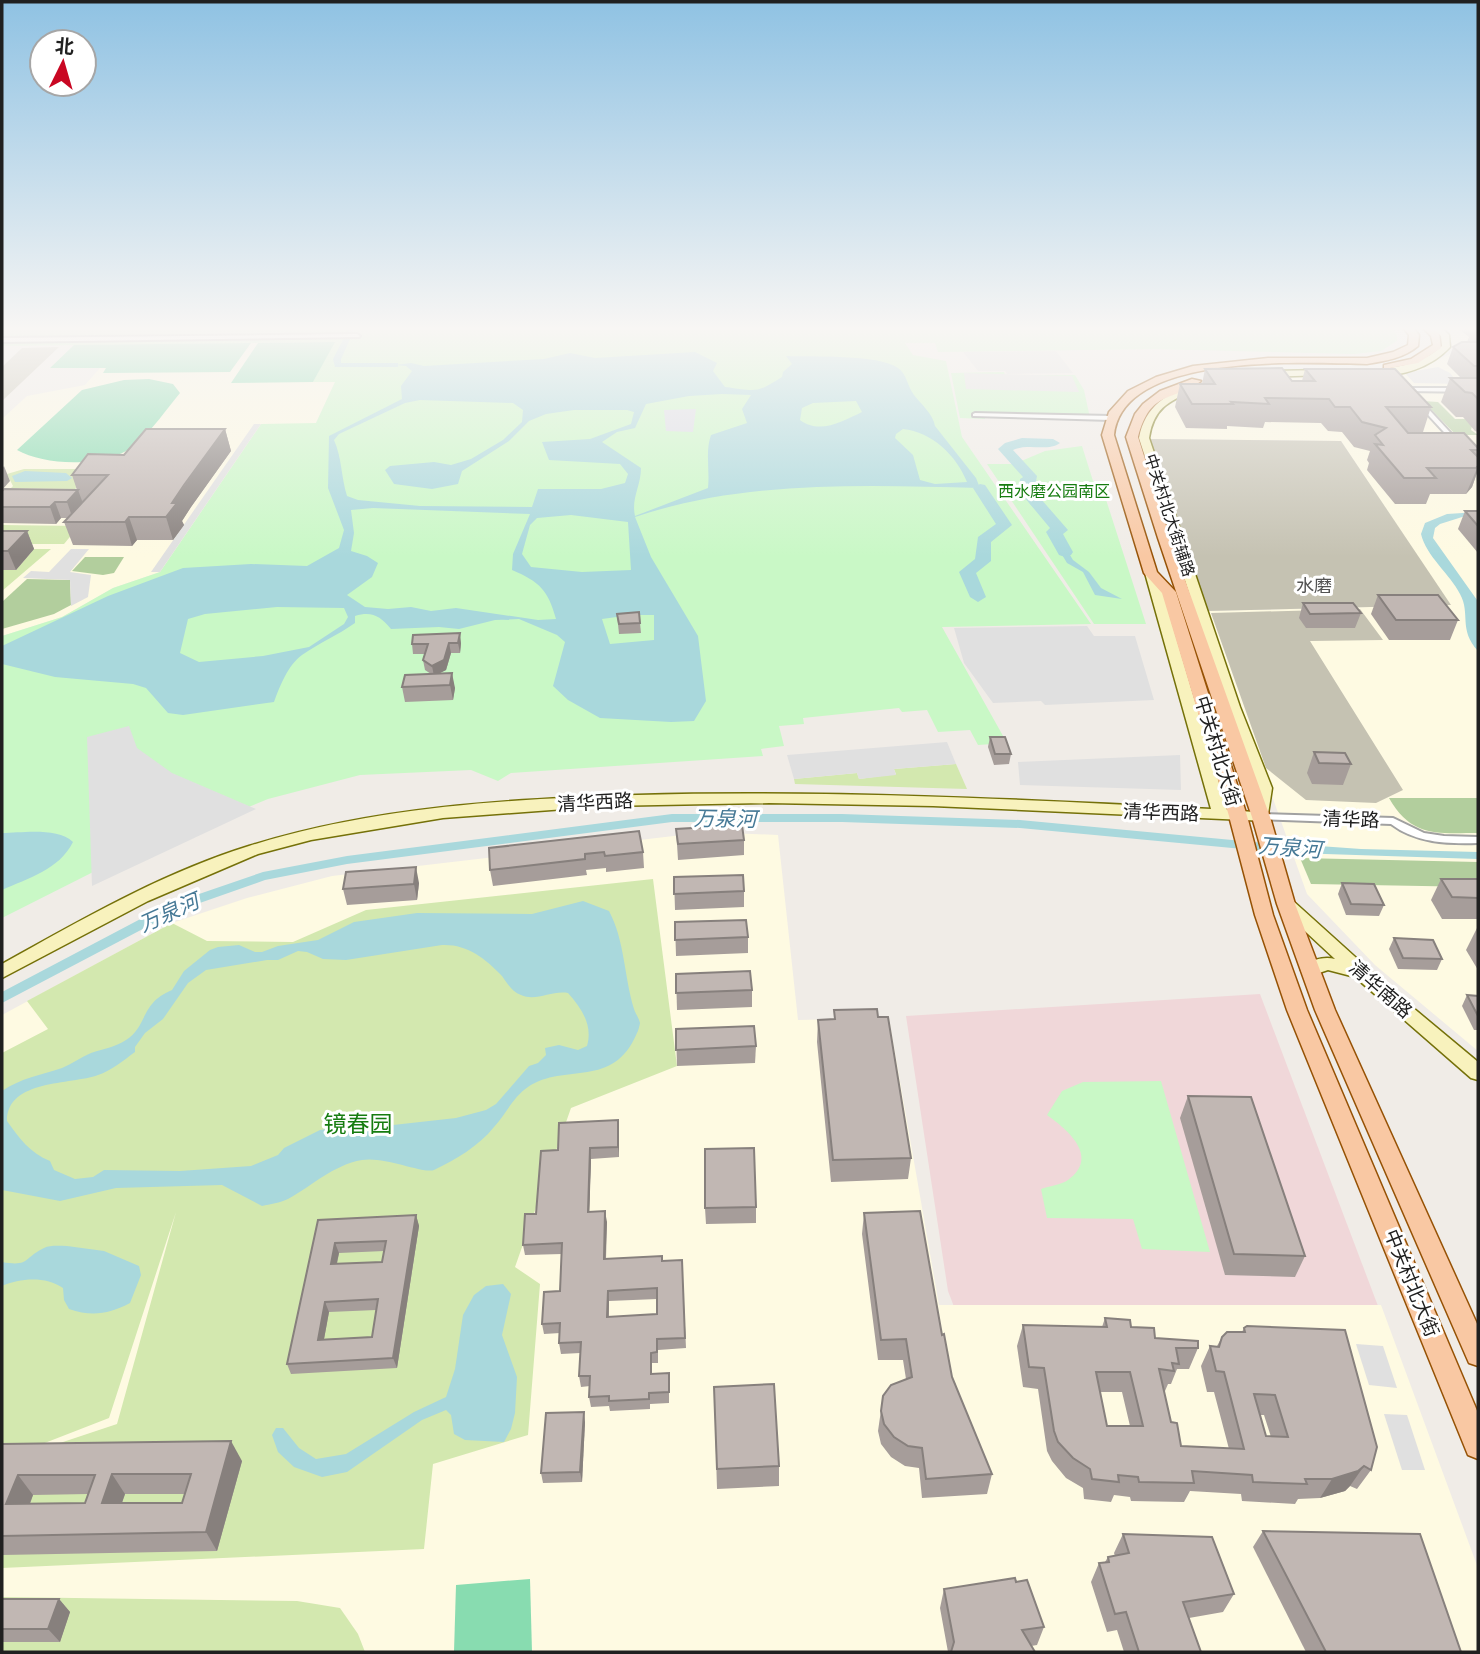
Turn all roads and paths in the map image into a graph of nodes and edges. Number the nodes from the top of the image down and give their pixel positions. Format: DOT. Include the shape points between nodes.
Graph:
graph roads {
  1 [pos="1122,403"];
  2 [pos="1150,403"];
  3 [pos="1161,403"];
  4 [pos="1420,403"];
  5 [pos="975,415"];
  6 [pos="1111,418"];
  7 [pos="1460,446"];
  8 [pos="1151,573"];
  9 [pos="1202,699"];
  10 [pos="1192,718"];
  11 [pos="1229,815"];
  12 [pos="1261,817"];
  13 [pos="1478,840"];
  14 [pos="1286,904"];
  15 [pos="1310,970"];
  16 [pos="2,971"];
  17 [pos="1367,978"];
  18 [pos="1478,1073"];
  19 [pos="1476,1344"];
  20 [pos="1478,1445"];
  1 -- 6 [label="main road"];
  2 -- 12 [label="main road, 中关村北大街" via="1135,420 1132,437"];
  3 -- 12 [label="street, 中关村北大街辅路" via="1146,421 1144,438 1264,788"];
  4 -- 7 [label="street"];
  5 -- 6 [label="street"];
  6 -- 8 [label="main road, 中关村北大街" via="1108,435 1113,456"];
  8 -- 9 [label="main road, 中关村北大街" via="1169,592"];
  8 -- 10 [label="street, 中关村北大街辅路"];
  9 -- 10 [label="main road"];
  9 -- 11 [label="main road, 中关村北大街"];
  10 -- 11 [label="street, 中关村北大街辅路"];
  11 -- 12 [label="street, 清华西路"];
  11 -- 16 [label="street, 清华西路" via="746,799 467,810 290,839 192,872"];
  11 -- 20 [label="main road, 中关村北大街" via="1242,835 1297,1010"];
  12 -- 13 [label="street, 清华路" via="1393,821 1427,838"];
  12 -- 14 [label="main road, 中关村北大街"];
  14 -- 15 [label="main road, 中关村北大街"];
  14 -- 17 [label="street, 清华南路"];
  15 -- 17 [label="street" via="1327,962"];
  15 -- 19 [label="main road, 中关村北大街"];
  17 -- 18 [label="street, 清华南路"];
}
